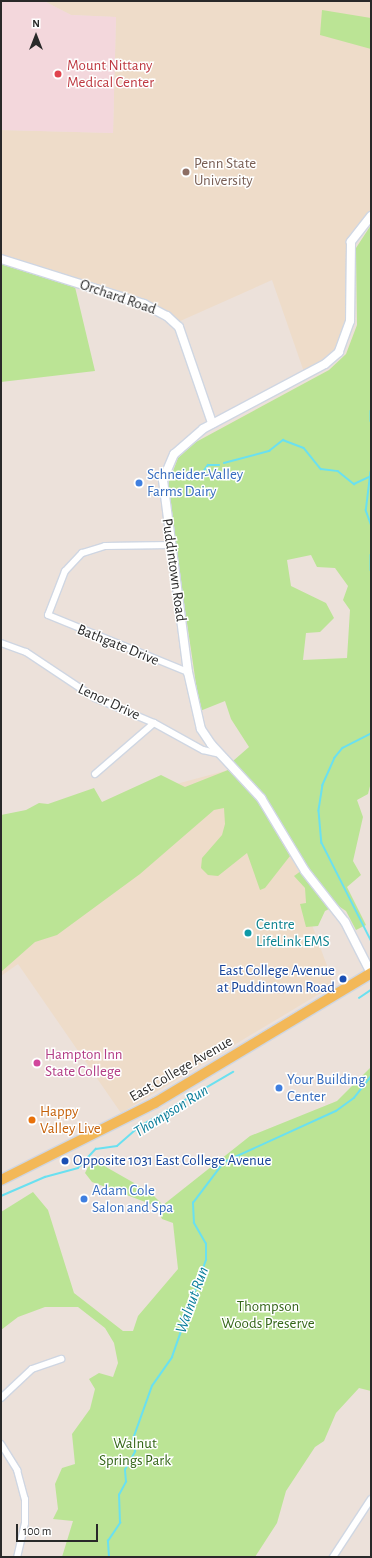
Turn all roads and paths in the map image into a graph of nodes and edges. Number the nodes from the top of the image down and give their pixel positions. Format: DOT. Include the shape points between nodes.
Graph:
graph roads {
  1 [pos="371,216"];
  2 [pos="1,259"];
  3 [pos="212,423"];
  4 [pos="170,545"];
  5 [pos="1,643"];
  6 [pos="188,672"];
  7 [pos="154,722"];
  8 [pos="221,754"];
  9 [pos="94,774"];
  10 [pos="371,973"];
  11 [pos="1,1180"];
  12 [pos="61,1359"];
  13 [pos="1,1398"];
  14 [pos="1,1444"];
  15 [pos="371,1499"];
  16 [pos="17,1557"];
  17 [pos="333,1557"];
  1 -- 3 [label="street, Puddintown Road" via="351,242 350,321 339,352 320,367"];
  2 -- 3 [label="street, Orchard Road" via="144,304 167,316 179,328"];
  3 -- 4 [label="street, Puddintown Road" via="180,448 165,468 164,496"];
  4 -- 6 [label="street, Puddintown Road"];
  4 -- 6 [label="street, Bathgate Drive" via="105,546 82,553 64,570 48,615"];
  5 -- 7 [label="street, Lenor Drive" via="26,652 96,698"];
  6 -- 8 [label="street, Puddintown Road" via="201,729"];
  7 -- 8 [label="street, Lenor Drive" via="204,750"];
  7 -- 9 [label="street"];
  8 -- 10 [label="street, Puddintown Road" via="265,803 304,871 345,922"];
  10 -- 11 [label="main road, East College Avenue" via="155,1102"];
  12 -- 13 [label="street" via="32,1369"];
  14 -- 16 [label="street" via="16,1470 25,1500 25,1523"];
  15 -- 17 [label="street"];
}
